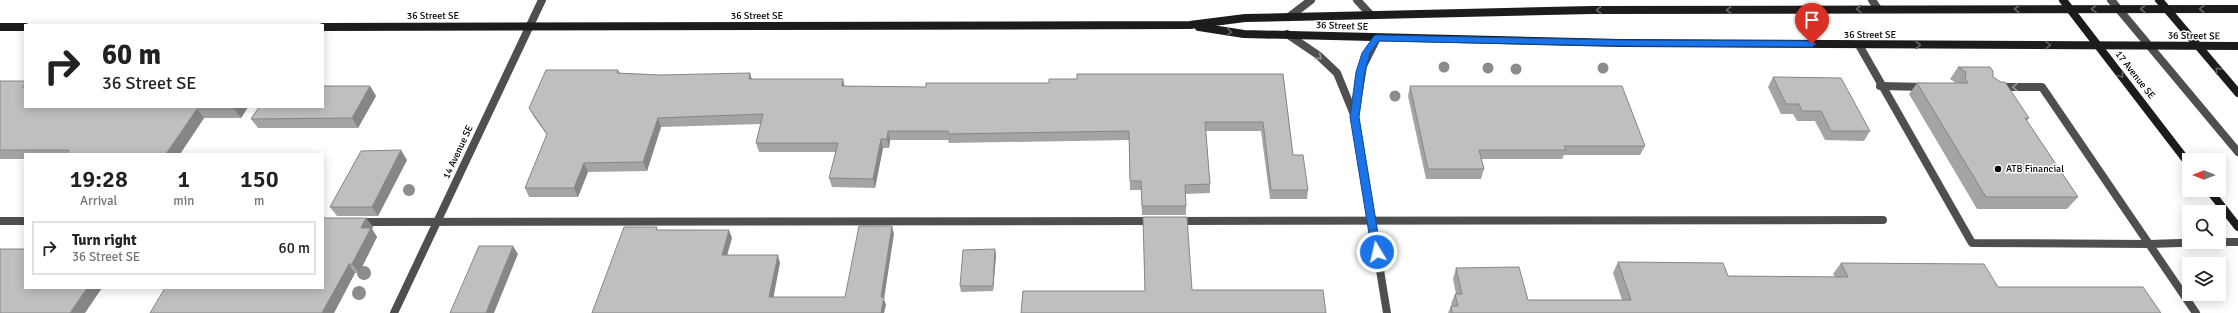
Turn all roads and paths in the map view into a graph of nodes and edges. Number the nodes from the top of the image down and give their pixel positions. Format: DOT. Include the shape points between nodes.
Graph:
graph roads {
  1 [pos="542,0"];
  2 [pos="1311,0"];
  3 [pos="1356,0"];
  4 [pos="1872,0"];
  5 [pos="2063,0"];
  6 [pos="2111,0"];
  7 [pos="2160,0"];
  8 [pos="1878,9"];
  9 [pos="2070,9"];
  10 [pos="2119,9"];
  11 [pos="2167,9"];
  12 [pos="2238,9"];
  13 [pos="1370,14"];
  14 [pos="1289,17"];
  15 [pos="1190,25"];
  16 [pos="530,26"];
  17 [pos="0,27"];
  18 [pos="24,27"];
  19 [pos="324,27"];
  20 [pos="1287,34"];
  21 [pos="1377,38"];
  22 [pos="2097,44"];
  23 [pos="1859,45"];
  24 [pos="2150,45"];
  25 [pos="2198,46"];
  26 [pos="2238,46"];
  27 [pos="1880,86"];
  28 [pos="1989,86"];
  29 [pos="1931,87"];
  30 [pos="2238,93"];
  31 [pos="1354,117"];
  32 [pos="2238,152"];
  33 [pos="2182,155"];
  34 [pos="2214,197"];
  35 [pos="1883,220"];
  36 [pos="0,221"];
  37 [pos="24,221"];
  38 [pos="1372,221"];
  39 [pos="345,222"];
  40 [pos="437,222"];
  41 [pos="2238,227"];
  42 [pos="2226,242"];
  43 [pos="2238,242"];
  44 [pos="2182,243"];
  45 [pos="2149,244"];
  46 [pos="394,313"];
  47 [pos="1387,313"];
  48 [pos="2196,313"];
  1 -- 16 [label="street, 14 Avenue SE"];
  2 -- 14 [label="street"];
  3 -- 13 [label="street"];
  4 -- 8 [label="street"];
  5 -- 9 [label="main road, 17 Avenue SE"];
  6 -- 10 [label="street"];
  7 -- 11 [label="main road"];
  9 -- 8 [label="main road, 36 Street SE, one-way"];
  8 -- 13 [label="main road, 36 Street SE, one-way"];
  10 -- 9 [label="main road, 36 Street SE, one-way"];
  9 -- 22 [label="main road, 17 Avenue SE"];
  11 -- 10 [label="main road, 36 Street SE, one-way"];
  10 -- 24 [label="street"];
  12 -- 11 [label="main road, 36 Street SE, one-way"];
  11 -- 25 [label="main road"];
  13 -- 14 [label="main road, 36 Street SE"];
  14 -- 15 [label="main road, 36 Street SE" via="1245,18"];
  15 -- 16 [label="main road, 36 Street SE"];
  15 -- 20 [label="main road, 36 Street SE, one-way" via="1244,34"];
  16 -- 19 [label="main road, 36 Street SE"];
  16 -- 40 [label="street, 14 Avenue SE"];
  17 -- 18 [label="main road"];
  20 -- 21 [label="main road, 36 Street SE"];
  20 -- 31 [label="street, one-way" via="1318,55 1337,73"];
  21 -- 23 [label="main road, 36 Street SE"];
  21 -- 31 [label="street" via="1366,53"];
  23 -- 22 [label="main road, 36 Street SE, one-way"];
  22 -- 24 [label="main road, 36 Street SE"];
  22 -- 33 [label="main road, 17 Avenue SE, one-way"];
  23 -- 27 [label="street"];
  24 -- 25 [label="main road, 36 Street SE"];
  24 -- 32 [label="street"];
  25 -- 26 [label="main road, 36 Street SE"];
  30 -- 25 [label="main road, one-way"];
  27 -- 29 [label="street"];
  27 -- 45 [label="street" via="1972,243"];
  45 -- 28 [label="street, one-way" via="2042,87"];
  31 -- 38 [label="street"];
  34 -- 41 [label="main road"];
  35 -- 38 [label="street"];
  36 -- 37 [label="street"];
  38 -- 40 [label="street"];
  38 -- 47 [label="street"];
  39 -- 40 [label="street"];
  40 -- 46 [label="street, 14 Avenue SE"];
  42 -- 43 [label="street"];
  44 -- 45 [label="street"];
  45 -- 48 [label="street"];
}
